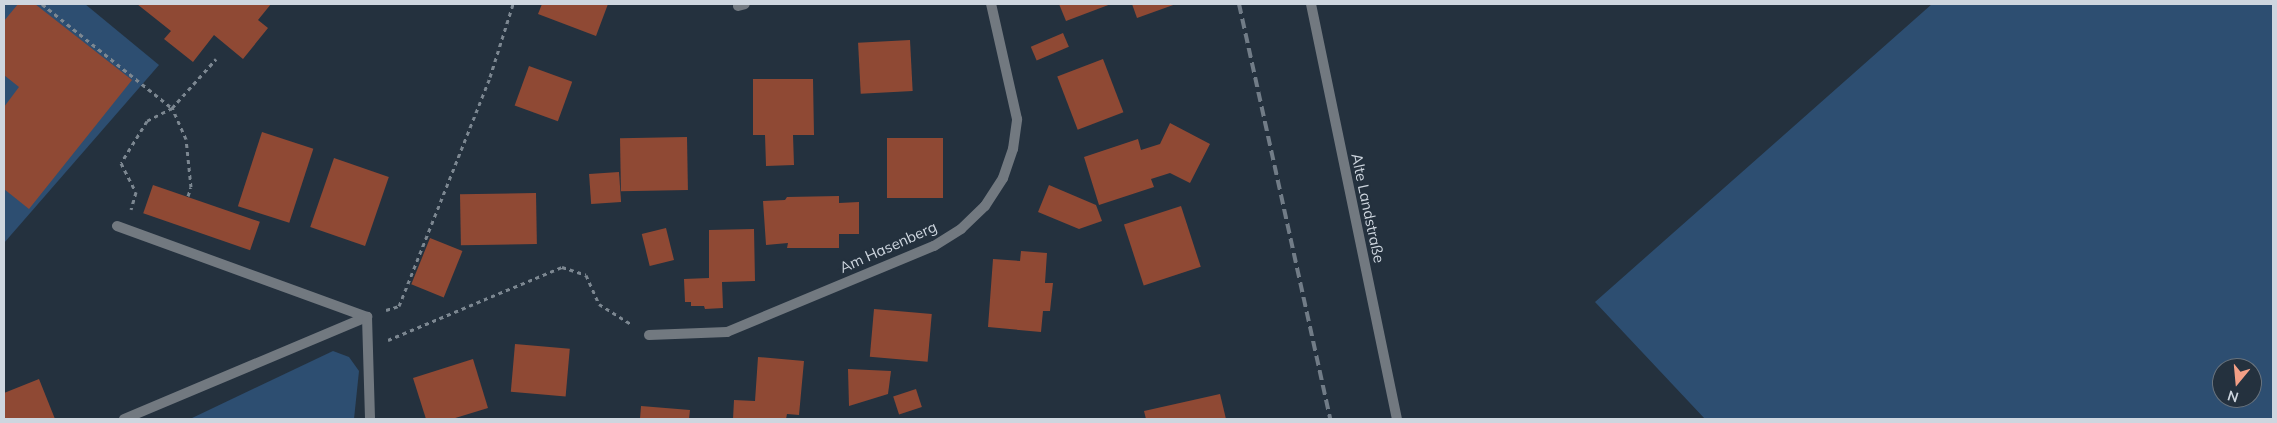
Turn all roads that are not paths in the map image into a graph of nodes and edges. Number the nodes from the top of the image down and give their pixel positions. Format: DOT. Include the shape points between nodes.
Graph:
graph roads {
  1 [pos="991,4"];
  2 [pos="1311,4"];
  3 [pos="121,227"];
  4 [pos="367,316"];
  5 [pos="649,335"];
  6 [pos="124,419"];
  7 [pos="370,419"];
  8 [pos="1397,419"];
  1 -- 5 [label="street, Am Hasenberg" via="1017,119 1013,150 1003,178 984,206 961,229 934,246 726,332"];
  2 -- 8 [label="street, Alte Landstraße"];
  3 -- 4 [label="street"];
  4 -- 6 [label="street"];
  4 -- 7 [label="street"];
}
